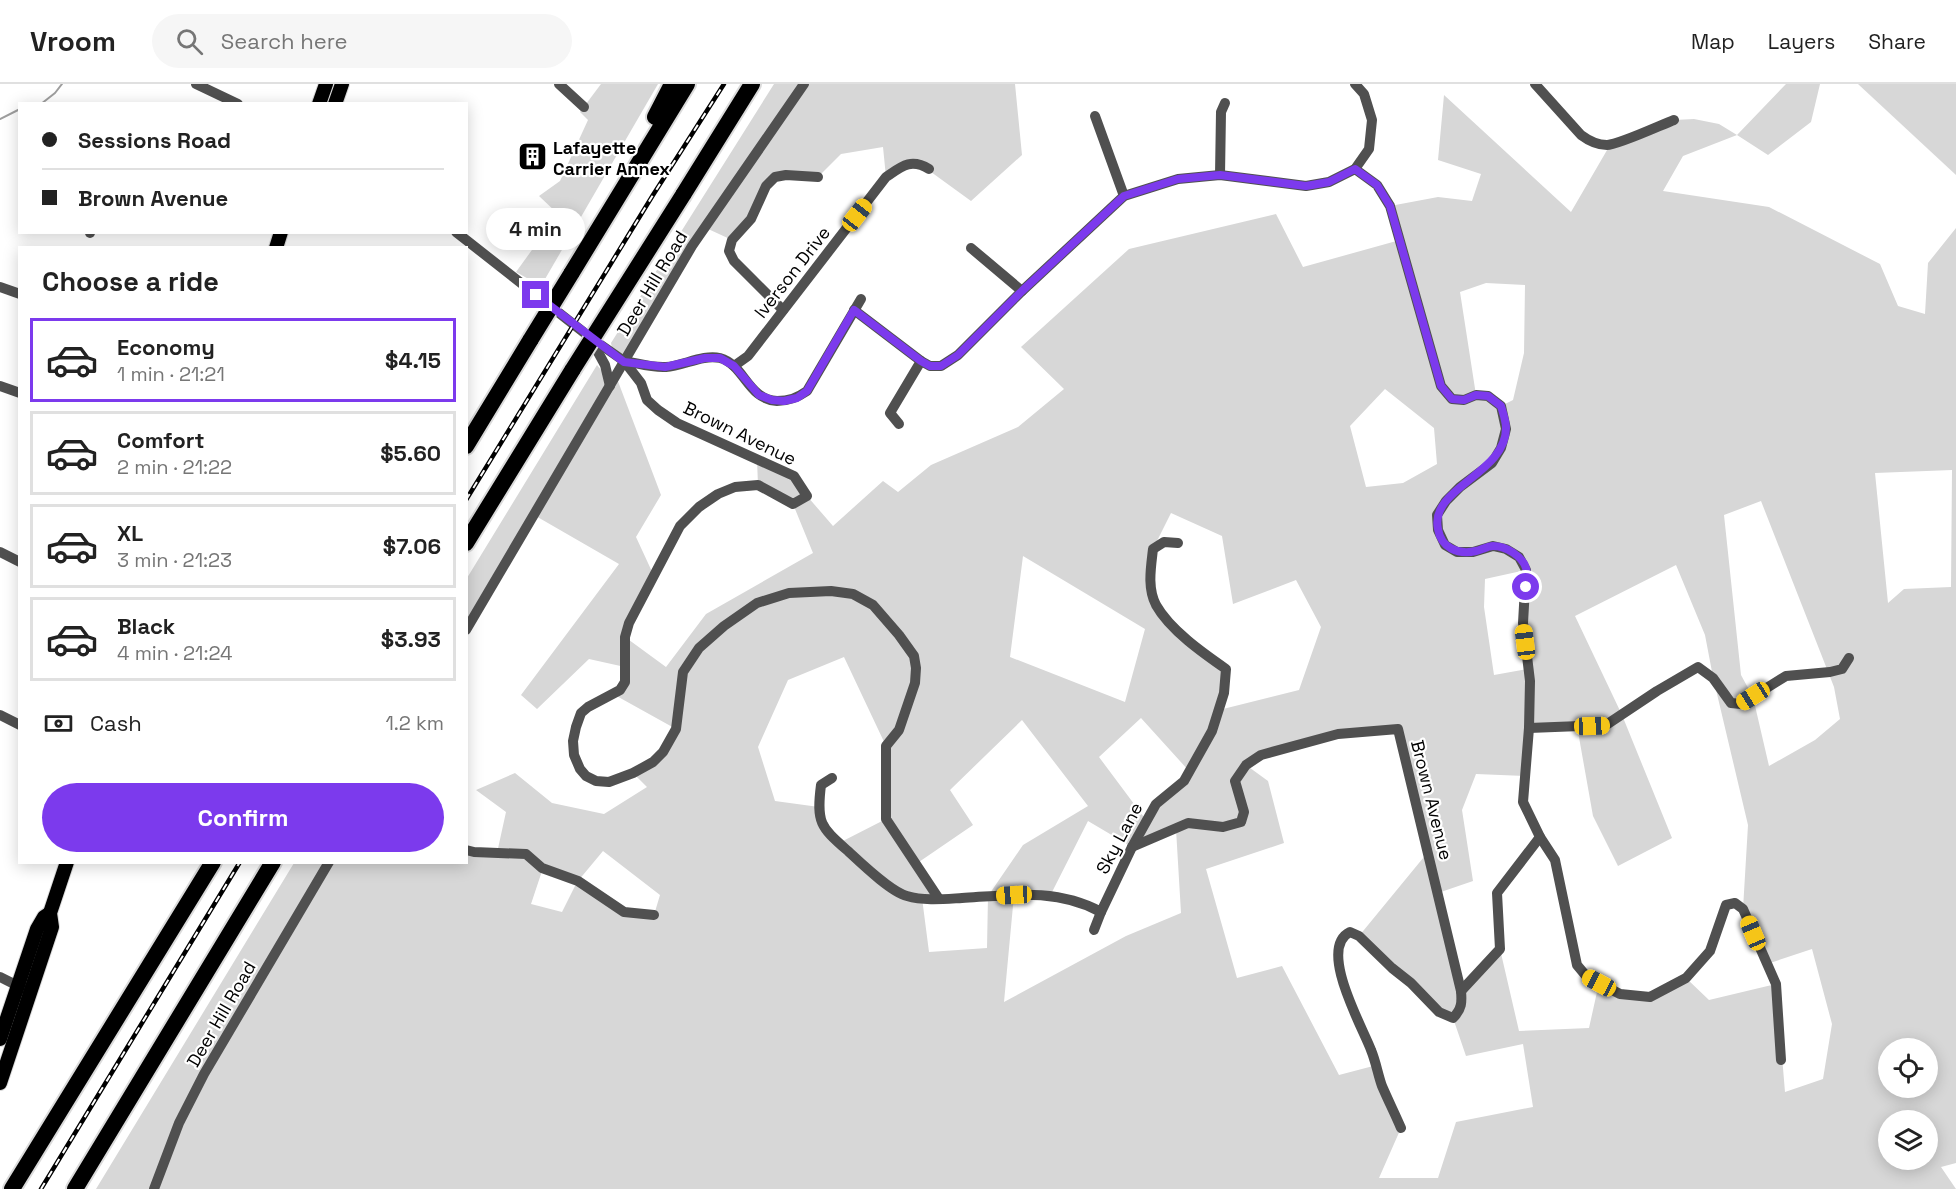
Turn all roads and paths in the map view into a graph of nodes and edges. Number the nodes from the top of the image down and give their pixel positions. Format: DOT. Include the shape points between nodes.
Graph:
graph roads {
  1 [pos="196,84"];
  2 [pos="326,84"];
  3 [pos="342,84"];
  4 [pos="559,84"];
  5 [pos="672,84"];
  6 [pos="687,84"];
  7 [pos="753,84"];
  8 [pos="763,84"];
  9 [pos="804,84"];
  10 [pos="1355,84"];
  11 [pos="1535,84"];
  12 [pos="234,102"];
  13 [pos="320,102"];
  14 [pos="335,102"];
  15 [pos="1225,103"];
  16 [pos="584,107"];
  17 [pos="1095,116"];
  18 [pos="1674,120"];
  19 [pos="702,165"];
  20 [pos="1355,169"];
  21 [pos="929,170"];
  22 [pos="1220,175"];
  23 [pos="818,177"];
  24 [pos="1124,196"];
  25 [pos="603,216"];
  26 [pos="468,246"];
  27 [pos="971,248"];
  28 [pos="0,287"];
  29 [pos="1022,291"];
  30 [pos="18,293"];
  31 [pos="861,298"];
  32 [pos="783,310"];
  33 [pos="854,310"];
  34 [pos="591,338"];
  35 [pos="921,361"];
  36 [pos="624,362"];
  37 [pos="734,366"];
  38 [pos="0,386"];
  39 [pos="610,386"];
  40 [pos="18,392"];
  41 [pos="899,424"];
  42 [pos="468,443"];
  43 [pos="468,540"];
  44 [pos="1178,543"];
  45 [pos="0,552"];
  46 [pos="18,561"];
  47 [pos="468,627"];
  48 [pos="1849,658"];
  49 [pos="0,715"];
  50 [pos="18,724"];
  51 [pos="1529,728"];
  52 [pos="832,778"];
  53 [pos="1540,837"];
  54 [pos="1132,847"];
  55 [pos="468,850"];
  56 [pos="66,864"];
  57 [pos="212,864"];
  58 [pos="272,864"];
  59 [pos="328,864"];
  60 [pos="939,899"];
  61 [pos="1101,912"];
  62 [pos="50,913"];
  63 [pos="654,915"];
  64 [pos="1094,930"];
  65 [pos="0,977"];
  66 [pos="17,986"];
  67 [pos="1461,991"];
  68 [pos="30,992"];
  69 [pos="0,1039"];
  70 [pos="1781,1060"];
  71 [pos="0,1083"];
  72 [pos="1401,1128"];
  73 [pos="12,1189"];
  74 [pos="75,1189"];
  75 [pos="154,1189"];
  1 -- 12 [label="street"];
  2 -- 13 [label="main road"];
  3 -- 14 [label="main road"];
  4 -- 16 [label="street"];
  5 -- 25 [label="highway"];
  6 -- 25 [label="highway"];
  7 -- 19 [label="highway"];
  8 -- 19 [label="highway"];
  9 -- 36 [label="street, Deer Hill Road" via="692,246"];
  10 -- 20 [label="street" via="1364,94 1372,120 1369,149"];
  11 -- 18 [label="street" via="1581,135 1598,143 1610,145"];
  15 -- 22 [label="street" via="1221,112"];
  17 -- 24 [label="street"];
  19 -- 43 [label="highway, bridge"];
  20 -- 22 [label="street" via="1329,182 1306,186"];
  20 -- 51 [label="street" via="1377,185 1390,206 1441,386 1452,399 1488,396 1501,406 1506,429 1501,448 1492,463 1446,501 1437,515 1438,530 1445,545 1457,552 1493,546 1506,549 1519,558 1526,570 1523,623 1530,681"];
  21 -- 32 [label="street, Iverson Drive" via="920,164 903,165 886,177"];
  22 -- 24 [label="street" via="1178,179"];
  23 -- 32 [label="street" via="775,177 766,186 751,219 732,240 729,251 734,261"];
  24 -- 29 [label="street"];
  25 -- 42 [label="highway, bridge"];
  26 -- 34 [label="street, Brown Avenue"];
  27 -- 29 [label="street"];
  28 -- 30 [label="street"];
  29 -- 35 [label="street" via="958,355 941,366"];
  31 -- 33 [label="street"];
  32 -- 37 [label="street, Iverson Drive" via="748,356"];
  33 -- 35 [label="street"];
  33 -- 37 [label="street" via="807,391 797,398 784,401 759,395"];
  34 -- 36 [label="street, Brown Avenue"];
  34 -- 39 [label="street"];
  35 -- 41 [label="street" via="890,413"];
  36 -- 37 [label="street" via="665,367 720,358"];
  36 -- 39 [label="street, Deer Hill Road"];
  36 -- 60 [label="street, Brown Avenue" via="647,400 658,410 677,423 794,476 807,496 793,504 758,485 735,487 699,507 680,526 628,623 623,686 581,713 573,741 580,770 597,781 609,782 653,762 676,729 683,672 699,648 757,603 789,593 853,594 873,605 914,656 915,683 899,730 886,746 886,819"];
  38 -- 40 [label="street"];
  39 -- 47 [label="street, Deer Hill Road"];
  44 -- 54 [label="street, Sky Lane" via="1164,542 1153,549 1150,585 1156,604 1168,620 1226,669 1224,693 1212,731 1184,781 1156,804"];
  45 -- 46 [label="street"];
  48 -- 51 [label="street" via="1842,669 1786,676 1741,704 1731,703 1713,678 1698,667 1606,725"];
  49 -- 50 [label="street"];
  51 -- 53 [label="street" via="1523,802"];
  52 -- 60 [label="street" via="821,785 819,807 824,829 877,877 906,896"];
  53 -- 67 [label="street" via="1497,893 1500,949"];
  53 -- 70 [label="street" via="1555,860 1577,964 1587,977 1620,994 1650,997 1686,978 1710,951 1726,905 1735,903 1743,909 1776,984"];
  54 -- 61 [label="street, Sky Lane"];
  54 -- 67 [label="street, Brown Avenue" via="1188,823 1223,827 1241,822 1244,812 1235,781 1246,765 1261,755 1338,734 1398,729"];
  55 -- 63 [label="street" via="526,854 542,868 578,881 624,912"];
  56 -- 62 [label="main road"];
  57 -- 73 [label="highway"];
  58 -- 74 [label="highway"];
  59 -- 75 [label="street, Deer Hill Road" via="204,1074 179,1123"];
  60 -- 61 [label="street" via="1030,894 1084,902"];
  61 -- 64 [label="street, Sky Lane"];
  62 -- 66 [label="main road" via="37,929"];
  62 -- 68 [label="main road" via="52,927"];
  65 -- 66 [label="street"];
  66 -- 68 [label="street"];
  66 -- 69 [label="main road"];
  67 -- 72 [label="street" via="1459,1013 1453,1018 1438,1012 1359,936 1350,932 1342,937 1338,953 1343,985"];
  68 -- 71 [label="main road"];
}
